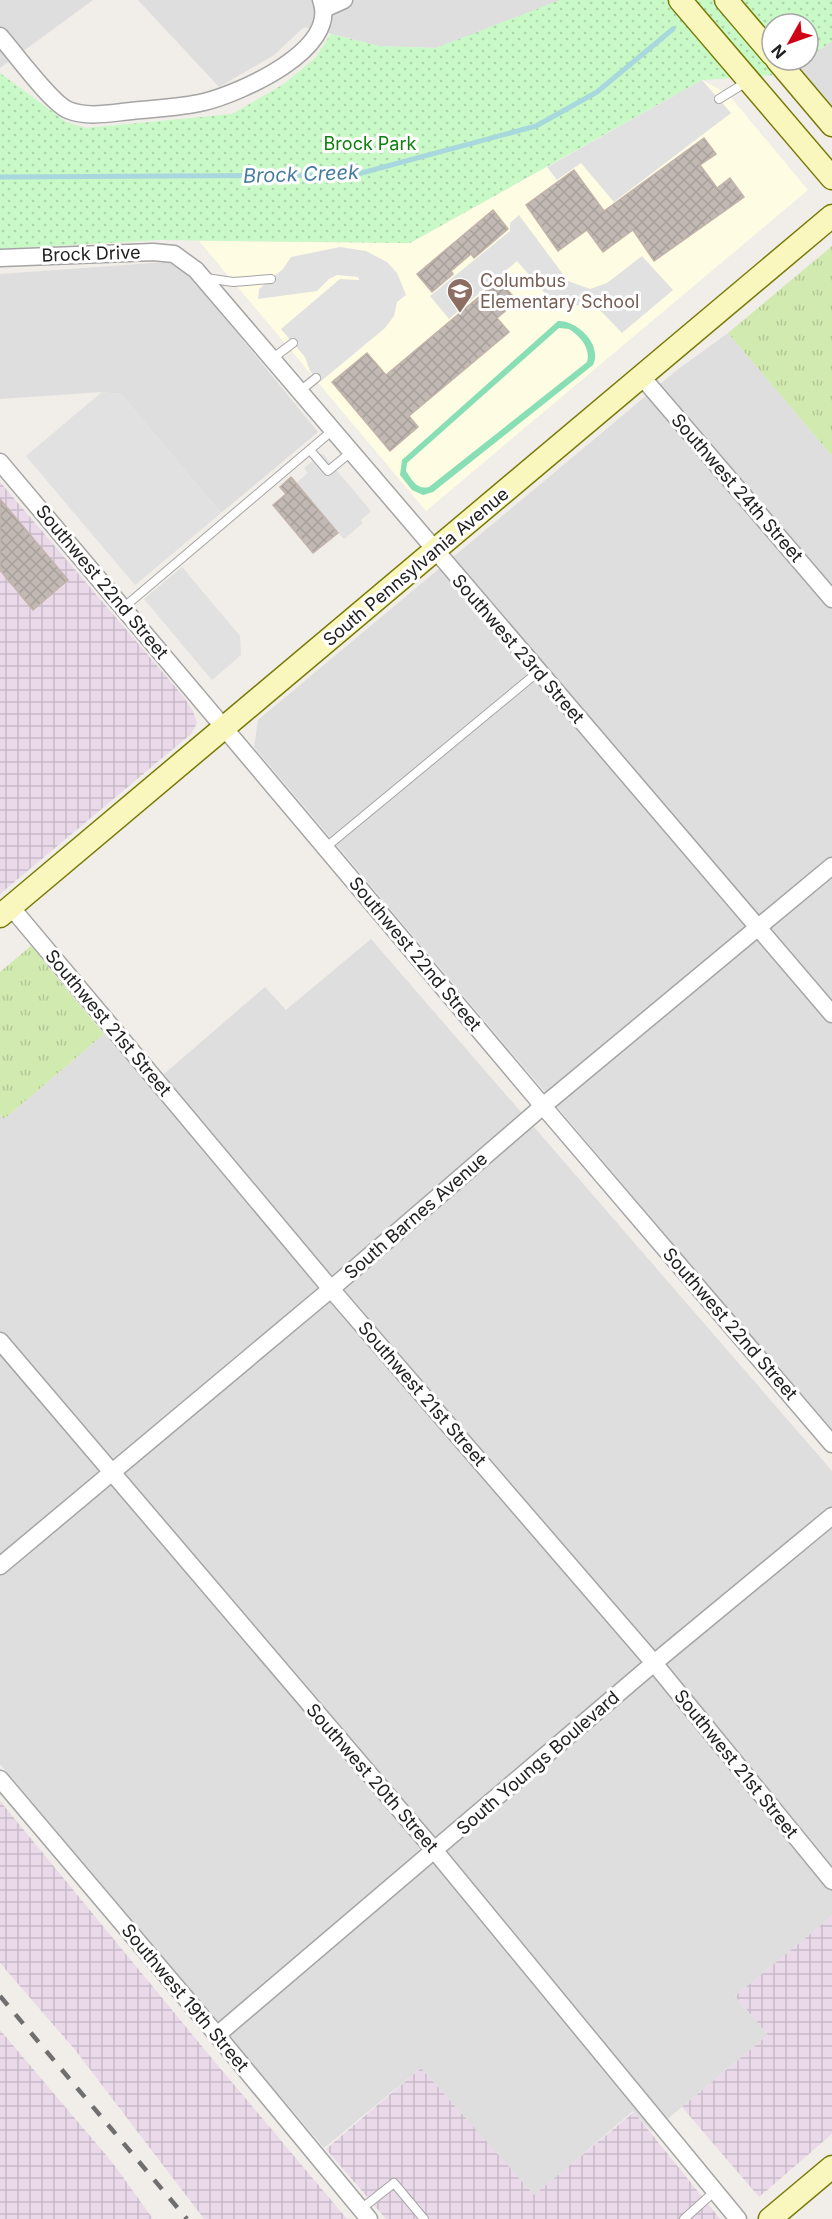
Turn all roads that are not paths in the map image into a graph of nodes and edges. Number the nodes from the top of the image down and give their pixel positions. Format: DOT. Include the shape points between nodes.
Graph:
graph roads {
  1 [pos="344,0"];
  2 [pos="680,0"];
  3 [pos="726,0"];
  4 [pos="322,4"];
  5 [pos="0,36"];
  6 [pos="760,40"];
  7 [pos="787,72"];
  8 [pos="749,81"];
  9 [pos="719,99"];
  10 [pos="832,125"];
  11 [pos="832,178"];
  12 [pos="832,216"];
  13 [pos="180,257"];
  14 [pos="0,258"];
  15 [pos="204,278"];
  16 [pos="271,279"];
  17 [pos="293,343"];
  18 [pos="273,358"];
  19 [pos="642,377"];
  20 [pos="316,378"];
  21 [pos="300,391"];
  22 [pos="333,430"];
  23 [pos="310,450"];
  24 [pos="351,452"];
  25 [pos="0,462"];
  26 [pos="434,551"];
  27 [pos="832,600"];
  28 [pos="123,608"];
  29 [pos="538,672"];
  30 [pos="224,728"];
  31 [pos="325,848"];
  32 [pos="832,866"];
  33 [pos="6,912"];
  34 [pos="759,928"];
  35 [pos="832,1014"];
  36 [pos="543,1106"];
  37 [pos="331,1289"];
  38 [pos="0,1341"];
  39 [pos="832,1444"];
  40 [pos="111,1473"];
  41 [pos="832,1516"];
  42 [pos="0,1566"];
  43 [pos="654,1663"];
  44 [pos="0,1779"];
  45 [pos="435,1851"];
  46 [pos="832,1881"];
  47 [pos="217,2035"];
  48 [pos="832,2167"];
  49 [pos="715,2191"];
  50 [pos="365,2214"];
  51 [pos="424,2219"];
  52 [pos="684,2219"];
  53 [pos="738,2219"];
  54 [pos="770,2219"];
  1 -- 4 [label="street"];
  2 -- 8 [label="main road"];
  3 -- 6 [label="main road"];
  4 -- 5 [label="street" via="320,26 297,56 250,86 211,100 160,110 93,114 70,111 58,104"];
  7 -- 10 [label="main road"];
  8 -- 9 [label="lane"];
  8 -- 11 [label="main road"];
  12 -- 19 [label="main road, South Pennsylvania Avenue"];
  13 -- 14 [label="street, Brock Drive" via="153,252"];
  13 -- 15 [label="street, Southwest 23rd Street"];
  15 -- 16 [label="lane" via="233,282"];
  15 -- 18 [label="street, Southwest 23rd Street"];
  17 -- 18 [label="lane"];
  18 -- 21 [label="street, Southwest 23rd Street"];
  19 -- 26 [label="main road, South Pennsylvania Avenue"];
  19 -- 27 [label="street, Southwest 24th Street"];
  20 -- 21 [label="lane"];
  21 -- 22 [label="street, Southwest 23rd Street"];
  22 -- 23 [label="lane"];
  22 -- 24 [label="street, Southwest 23rd Street"];
  23 -- 24 [label="lane" via="328,471"];
  23 -- 28 [label="lane" via="180,554 160,581"];
  24 -- 26 [label="street, Southwest 23rd Street"];
  25 -- 28 [label="street, Southwest 22nd Street"];
  26 -- 29 [label="street, Southwest 23rd Street"];
  26 -- 30 [label="main road, South Pennsylvania Avenue"];
  28 -- 30 [label="street, Southwest 22nd Street"];
  29 -- 31 [label="lane"];
  29 -- 34 [label="street, Southwest 23rd Street"];
  30 -- 31 [label="street, Southwest 22nd Street"];
  30 -- 33 [label="main road, South Pennsylvania Avenue"];
  31 -- 36 [label="street, Southwest 22nd Street"];
  32 -- 34 [label="street, South Barnes Avenue"];
  33 -- 37 [label="street, Southwest 21st Street"];
  34 -- 35 [label="street, Southwest 23rd Street"];
  34 -- 36 [label="street, South Barnes Avenue"];
  36 -- 37 [label="street, South Barnes Avenue"];
  36 -- 39 [label="street, Southwest 22nd Street"];
  37 -- 40 [label="street, South Barnes Avenue"];
  37 -- 43 [label="street, Southwest 21st Street"];
  38 -- 40 [label="street, Southwest 20th Street"];
  40 -- 42 [label="street, South Barnes Avenue"];
  40 -- 45 [label="street, Southwest 20th Street"];
  41 -- 43 [label="street, South Youngs Boulevard"];
  43 -- 45 [label="street, South Youngs Boulevard"];
  43 -- 46 [label="street, Southwest 21st Street"];
  44 -- 47 [label="street, Southwest 19th Street"];
  45 -- 47 [label="street, South Youngs Boulevard"];
  45 -- 49 [label="street, Southwest 20th Street"];
  47 -- 50 [label="street, Southwest 19th Street"];
  48 -- 54 [label="main road"];
  49 -- 52 [label="lane"];
  49 -- 53 [label="street, Southwest 20th Street"];
  50 -- 51 [label="lane" via="394,2183"];
}
